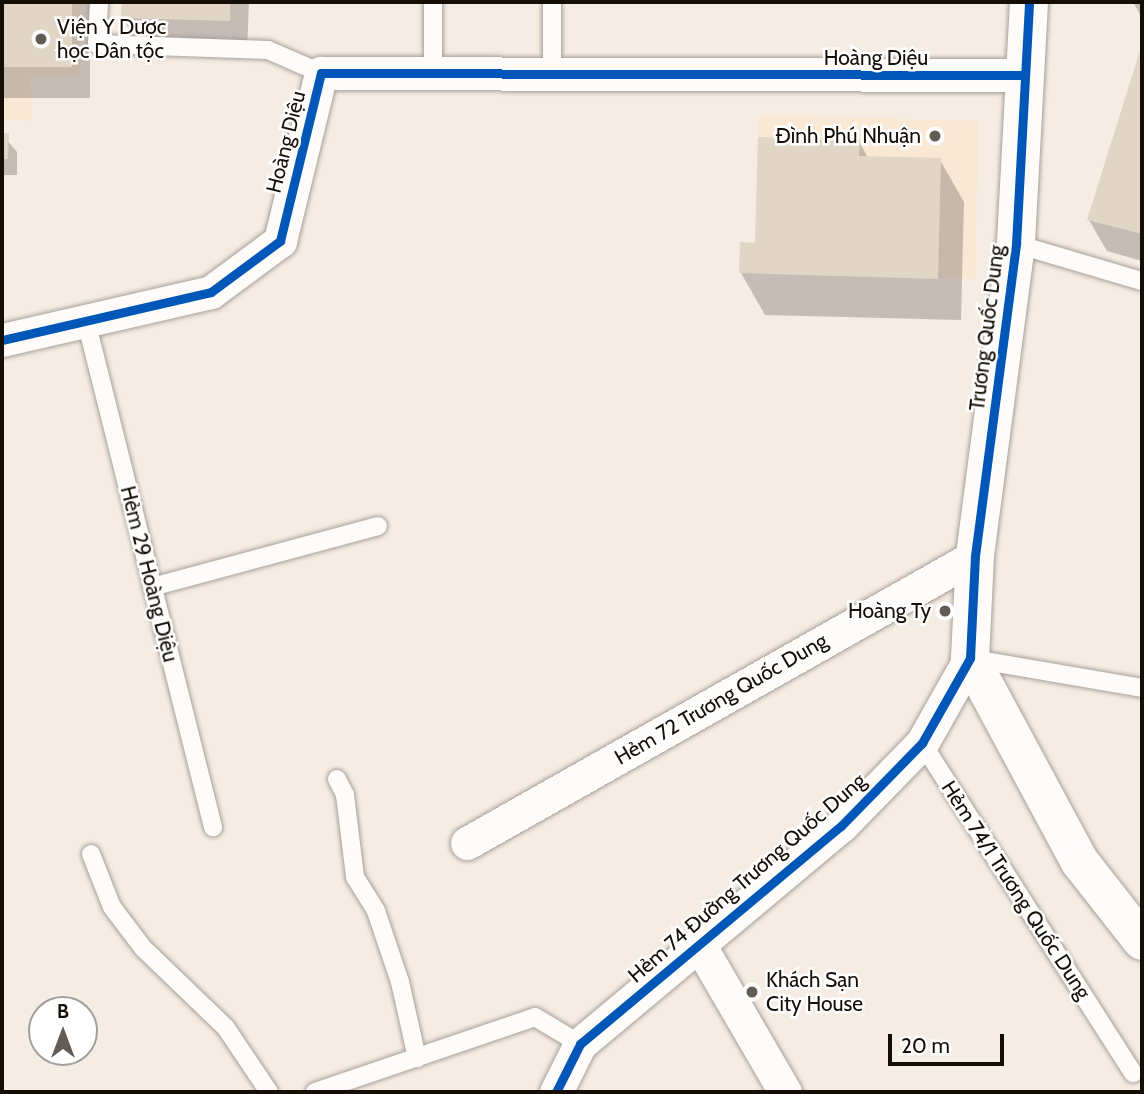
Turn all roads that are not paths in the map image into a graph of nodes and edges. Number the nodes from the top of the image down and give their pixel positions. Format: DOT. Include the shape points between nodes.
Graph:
graph roads {
  1 [pos="99,2"];
  2 [pos="433,2"];
  3 [pos="552,2"];
  4 [pos="1029,2"];
  5 [pos="321,73"];
  6 [pos="1022,75"];
  7 [pos="552,77"];
  8 [pos="433,78"];
  9 [pos="1016,244"];
  10 [pos="1142,281"];
  11 [pos="86,321"];
  12 [pos="2,340"];
  13 [pos="377,526"];
  14 [pos="975,556"];
  15 [pos="152,587"];
  16 [pos="970,658"];
  17 [pos="1142,688"];
  18 [pos="922,743"];
  19 [pos="337,779"];
  20 [pos="213,827"];
  21 [pos="467,844"];
  22 [pos="91,854"];
  23 [pos="1142,941"];
  24 [pos="700,946"];
  25 [pos="580,1044"];
  26 [pos="417,1058"];
  27 [pos="1133,1073"];
  28 [pos="269,1092"];
  29 [pos="315,1092"];
  30 [pos="556,1092"];
  31 [pos="785,1092"];
  1 -- 5 [label="lane" via="97,44 268,50"];
  2 -- 8 [label="lane"];
  3 -- 7 [label="lane"];
  4 -- 6 [label="street, Trương Quốc Dung"];
  5 -- 8 [label="street, Hoàng Diệu"];
  5 -- 11 [label="street, Hoàng Diệu" via="279,241 211,292"];
  6 -- 7 [label="street, Hoàng Diệu"];
  6 -- 9 [label="street, Trương Quốc Dung"];
  7 -- 8 [label="street, Hoàng Diệu"];
  9 -- 10 [label="lane"];
  9 -- 14 [label="street, Trương Quốc Dung"];
  11 -- 12 [label="street, Hoàng Diệu"];
  11 -- 15 [label="lane, Hẻm 29 Hoàng Diệu"];
  13 -- 15 [label="lane"];
  14 -- 16 [label="street, Trương Quốc Dung"];
  14 -- 21 [label="street, Hẻm 72 Trương Quốc Dung"];
  15 -- 20 [label="lane, Hẻm 29 Hoàng Diệu"];
  16 -- 17 [label="lane"];
  16 -- 18 [label="street, Hẻm 74 Đường Trương Quốc Dung"];
  16 -- 23 [label="street" via="1080,862"];
  18 -- 24 [label="street, Hẻm 74 Đường Trương Quốc Dung" via="841,826"];
  18 -- 27 [label="lane, Hẻm 74/1 Trương Quốc Dung"];
  19 -- 26 [label="lane" via="345,795 355,877 380,923"];
  22 -- 28 [label="lane" via="128,928 226,1028"];
  24 -- 25 [label="street, Hẻm 74 Đường Trương Quốc Dung"];
  24 -- 31 [label="street"];
  25 -- 26 [label="lane" via="535,1017"];
  25 -- 30 [label="street"];
  26 -- 29 [label="lane"];
}
